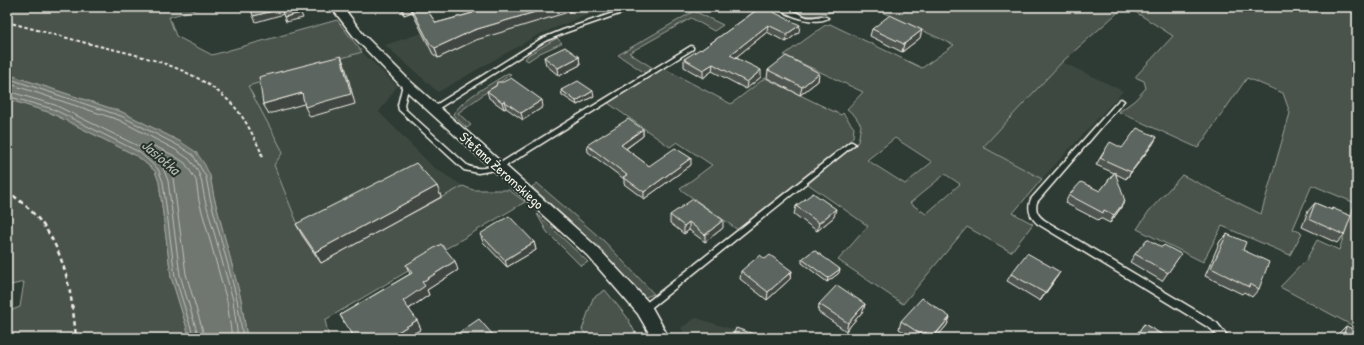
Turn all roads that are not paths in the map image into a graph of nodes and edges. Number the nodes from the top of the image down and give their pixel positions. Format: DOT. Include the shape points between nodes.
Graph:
graph roads {
  1 [pos="337,7"];
  2 [pos="636,7"];
  3 [pos="779,7"];
  4 [pos="826,18"];
  5 [pos="692,48"];
  6 [pos="406,84"];
  7 [pos="1121,101"];
  8 [pos="434,108"];
  9 [pos="852,144"];
  10 [pos="499,167"];
  11 [pos="644,309"];
  12 [pos="661,338"];
  13 [pos="1225,338"];
  1 -- 6 [label="street, Stefana Żeromskiego" via="364,42"];
  2 -- 8 [label="lane" via="543,40"];
  3 -- 4 [label="lane" via="807,19"];
  5 -- 10 [label="lane"];
  6 -- 8 [label="street, Stefana Żeromskiego"];
  6 -- 10 [label="lane" via="402,110 466,168 480,170"];
  7 -- 13 [label="lane" via="1034,201 1033,214 1041,222 1214,326"];
  8 -- 10 [label="street, Stefana Żeromskiego"];
  9 -- 11 [label="lane"];
  10 -- 11 [label="street, Stefana Żeromskiego" via="593,252"];
  11 -- 12 [label="street, Stefana Żeromskiego"];
}
